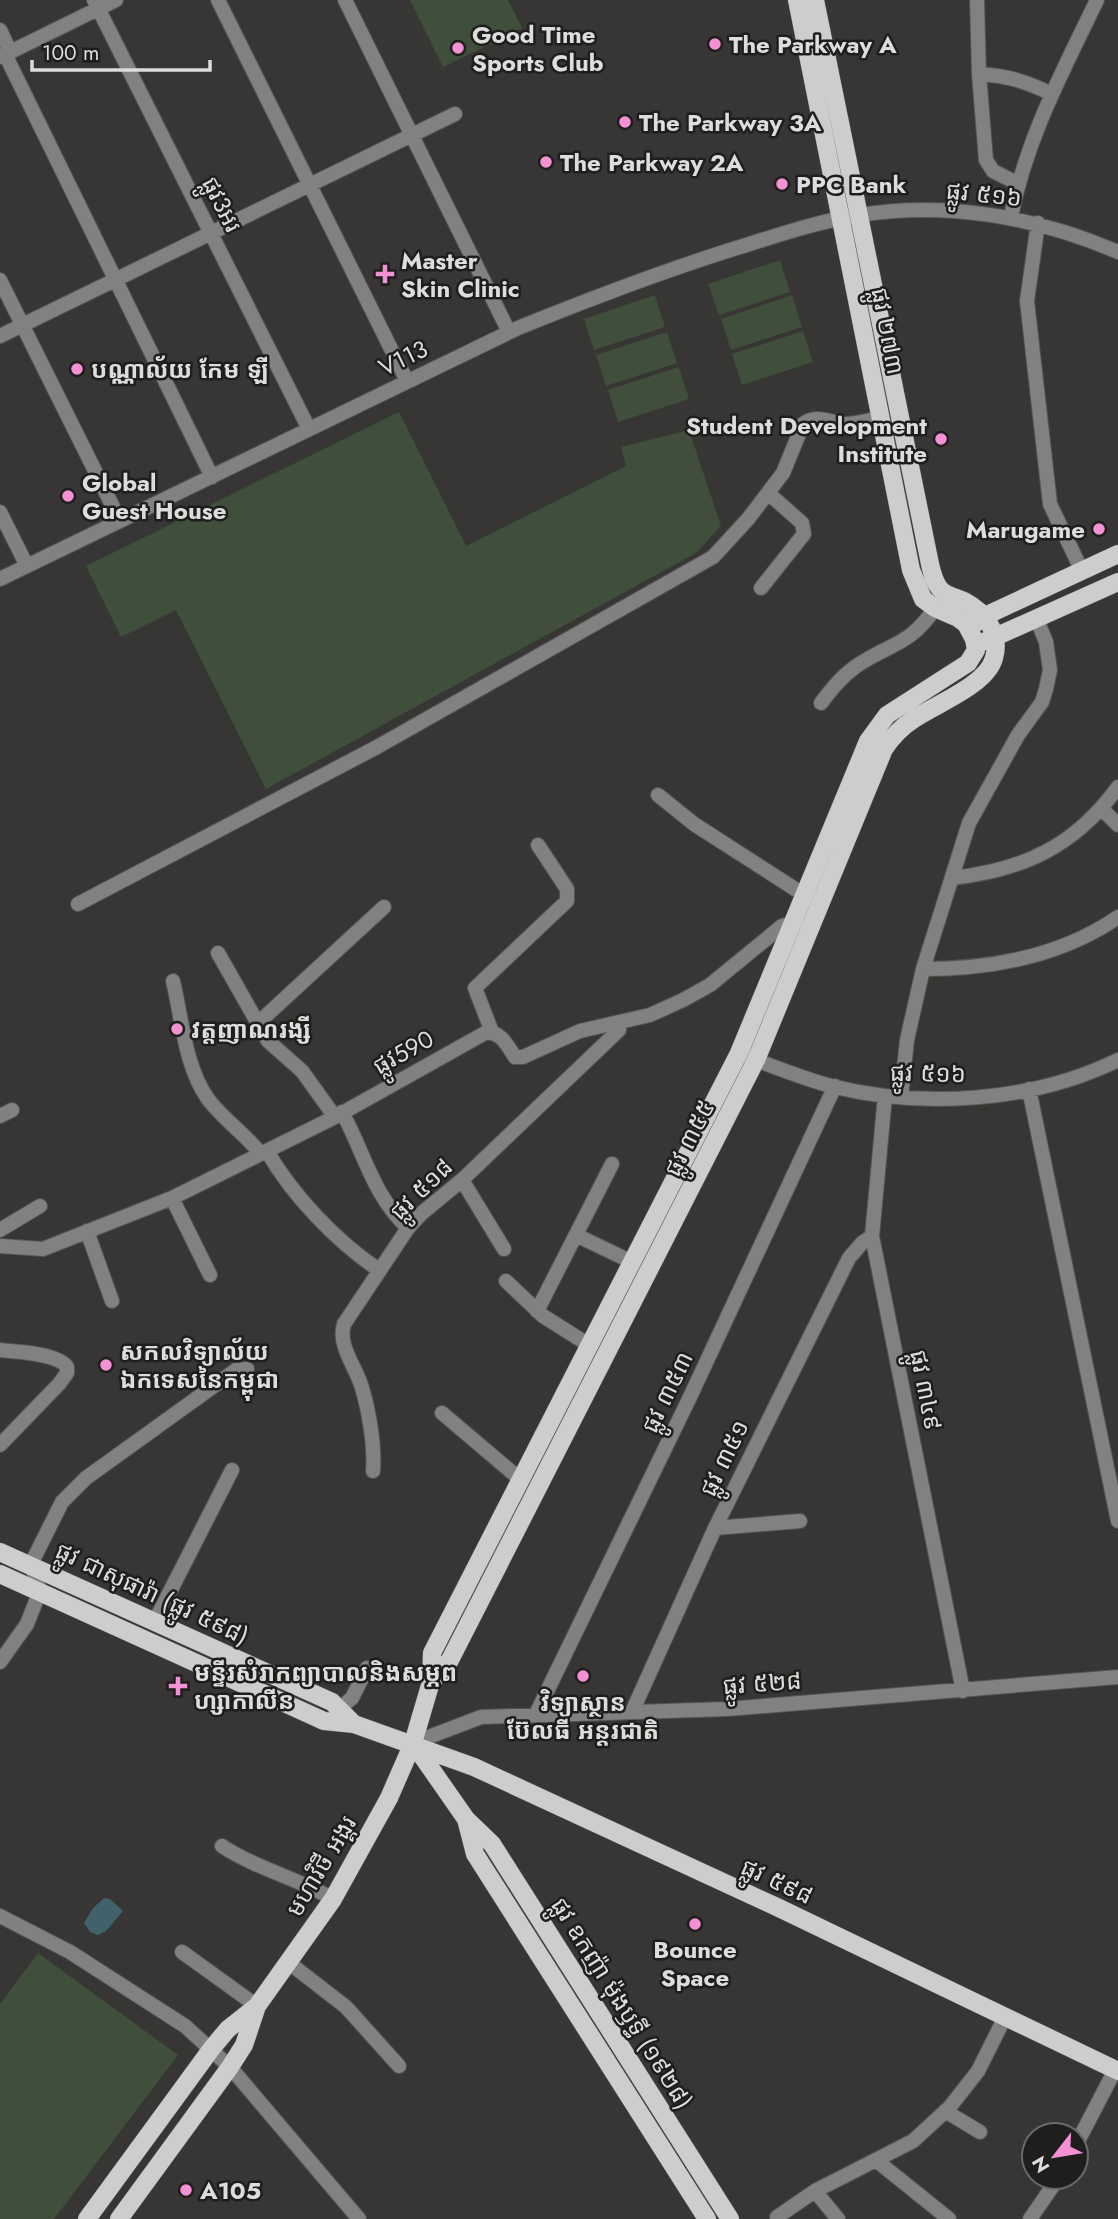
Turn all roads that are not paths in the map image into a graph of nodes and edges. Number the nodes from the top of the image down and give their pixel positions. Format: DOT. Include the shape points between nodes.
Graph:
graph roads {
  1 [pos="116,0"];
  2 [pos="218,0"];
  3 [pos="345,0"];
  4 [pos="797,0"];
  5 [pos="815,0"];
  6 [pos="977,0"];
  7 [pos="1097,0"];
  8 [pos="96,5"];
  9 [pos="0,30"];
  10 [pos="5,54"];
  11 [pos="979,74"];
  12 [pos="1052,94"];
  13 [pos="455,114"];
  14 [pos="412,135"];
  15 [pos="1017,183"];
  16 [pos="309,185"];
  17 [pos="859,215"];
  18 [pos="1011,217"];
  19 [pos="841,219"];
  20 [pos="1038,223"];
  21 [pos="211,233"];
  22 [pos="1118,252"];
  23 [pos="0,280"];
  24 [pos="116,280"];
  25 [pos="22,325"];
  26 [pos="509,332"];
  27 [pos="0,337"];
  28 [pos="407,381"];
  29 [pos="880,418"];
  30 [pos="309,429"];
  31 [pos="212,477"];
  32 [pos="768,493"];
  33 [pos="0,512"];
  34 [pos="120,521"];
  35 [pos="1118,554"];
  36 [pos="27,566"];
  37 [pos="1082,571"];
  38 [pos="0,579"];
  39 [pos="1118,582"];
  40 [pos="761,588"];
  41 [pos="934,608"];
  42 [pos="985,616"];
  43 [pos="1037,620"];
  44 [pos="972,636"];
  45 [pos="995,639"];
  46 [pos="821,704"];
  47 [pos="1118,787"];
  48 [pos="658,795"];
  49 [pos="1102,809"];
  50 [pos="1118,825"];
  51 [pos="538,845"];
  52 [pos="952,878"];
  53 [pos="813,897"];
  54 [pos="78,904"];
  55 [pos="384,907"];
  56 [pos="1118,917"];
  57 [pos="793,923"];
  58 [pos="810,930"];
  59 [pos="218,953"];
  60 [pos="923,969"];
  61 [pos="173,981"];
  62 [pos="620,1022"];
  63 [pos="257,1024"];
  64 [pos="492,1032"];
  65 [pos="739,1053"];
  66 [pos="756,1060"];
  67 [pos="1118,1060"];
  68 [pos="835,1086"];
  69 [pos="1029,1090"];
  70 [pos="885,1096"];
  71 [pos="901,1097"];
  72 [pos="339,1115"];
  73 [pos="264,1153"];
  74 [pos="612,1164"];
  75 [pos="462,1180"];
  76 [pos="172,1198"];
  77 [pos="40,1206"];
  78 [pos="408,1228"];
  79 [pos="0,1230"];
  80 [pos="88,1231"];
  81 [pos="576,1235"];
  82 [pos="872,1236"];
  83 [pos="0,1246"];
  84 [pos="504,1249"];
  85 [pos="632,1262"];
  86 [pos="379,1270"];
  87 [pos="210,1275"];
  88 [pos="506,1281"];
  89 [pos="112,1301"];
  90 [pos="537,1311"];
  91 [pos="589,1345"];
  92 [pos="0,1350"];
  93 [pos="247,1369"];
  94 [pos="442,1413"];
  95 [pos="0,1445"];
  96 [pos="232,1470"];
  97 [pos="373,1471"];
  98 [pos="521,1479"];
  99 [pos="800,1521"];
  100 [pos="1118,1521"];
  101 [pos="715,1528"];
  102 [pos="0,1552"];
  103 [pos="31,1564"];
  104 [pos="0,1574"];
  105 [pos="40,1591"];
  106 [pos="155,1621"];
  107 [pos="0,1662"];
  108 [pos="367,1668"];
  109 [pos="1118,1677"];
  110 [pos="431,1682"];
  111 [pos="963,1691"];
  112 [pos="339,1709"];
  113 [pos="632,1712"];
  114 [pos="536,1714"];
  115 [pos="354,1724"];
  116 [pos="413,1743"];
  117 [pos="466,1819"];
  118 [pos="222,1846"];
  119 [pos="333,1899"];
  120 [pos="0,1916"];
  121 [pos="182,1952"];
  122 [pos="288,1962"];
  123 [pos="257,2006"];
  124 [pos="1005,2017"];
  125 [pos="212,2048"];
  126 [pos="399,2066"];
  127 [pos="230,2067"];
  128 [pos="1117,2070"];
  129 [pos="945,2111"];
  130 [pos="1089,2121"];
  131 [pos="980,2132"];
  132 [pos="877,2161"];
  133 [pos="1049,2191"];
  134 [pos="815,2192"];
  135 [pos="777,2217"];
  136 [pos="87,2219"];
  137 [pos="119,2219"];
  138 [pos="359,2219"];
  139 [pos="707,2219"];
  140 [pos="730,2219"];
  141 [pos="838,2219"];
  142 [pos="949,2219"];
  143 [pos="1030,2219"];
  1 -- 8 [label="street"];
  2 -- 16 [label="street"];
  3 -- 14 [label="street"];
  4 -- 19 [label="main road, ផ្លូវ ២៧៣"];
  5 -- 17 [label="main road, ផ្លូវ ២៧៣"];
  6 -- 11 [label="street"];
  7 -- 12 [label="street"];
  8 -- 10 [label="street"];
  8 -- 21 [label="street, ផ្លូវ3អរ"];
  9 -- 10 [label="street"];
  10 -- 24 [label="street"];
  11 -- 12 [label="street" via="1026,81"];
  11 -- 15 [label="street" via="986,160 993,171"];
  12 -- 15 [label="street"];
  13 -- 14 [label="street"];
  14 -- 16 [label="street"];
  14 -- 26 [label="street"];
  15 -- 18 [label="street"];
  16 -- 21 [label="street"];
  16 -- 28 [label="street"];
  17 -- 18 [label="street, ផ្លូវ ៥១៦" via="961,211"];
  17 -- 19 [label="street, ផ្លូវ ៥១៦"];
  17 -- 42 [label="main road, ផ្លូវ ២៧៣" via="934,580 945,593"];
  18 -- 20 [label="street, ផ្លូវ ៥១៦"];
  19 -- 26 [label="street, V113" via="606,291"];
  19 -- 29 [label="main road, ផ្លូវ ២៧៣"];
  20 -- 22 [label="street, ផ្លូវ ៥១៦"];
  20 -- 37 [label="street" via="1027,301 1050,503"];
  21 -- 24 [label="street"];
  21 -- 30 [label="street, ផ្លូវ3អរ"];
  23 -- 25 [label="street"];
  24 -- 25 [label="street"];
  24 -- 31 [label="street"];
  25 -- 27 [label="street"];
  25 -- 34 [label="street"];
  26 -- 28 [label="street, V113"];
  28 -- 30 [label="street, V113"];
  29 -- 32 [label="street" via="848,424 809,419"];
  29 -- 41 [label="main road, ផ្លូវ ២៧៣" via="911,570 923,599"];
  30 -- 31 [label="street, V113"];
  31 -- 34 [label="street, V113"];
  32 -- 40 [label="street" via="802,523 804,534"];
  32 -- 54 [label="street" via="713,557 377,747"];
  33 -- 36 [label="street"];
  34 -- 36 [label="street, V113"];
  35 -- 37 [label="main road, ផ្លូវ ៣៥៥"];
  36 -- 38 [label="street, V113"];
  37 -- 42 [label="main road, ផ្លូវ ៣៥៥"];
  39 -- 43 [label="main road"];
  41 -- 44 [label="main road, ផ្លូវ ២៧៣" via="958,618"];
  41 -- 46 [label="street" via="916,632 849,671"];
  42 -- 44 [label="main road, ផ្លូវ ៣៥៥"];
  42 -- 45 [label="main road"];
  43 -- 45 [label="main road"];
  43 -- 52 [label="street" via="1050,670 1042,702 1018,735 969,823"];
  44 -- 45 [label="main road"];
  44 -- 53 [label="main road, ផ្លូវ ៣៥៥" via="974,655 968,663 905,702 875,729"];
  45 -- 53 [label="main road, ផ្លូវ ៣៥៥" via="994,659 981,678 914,718 889,741"];
  47 -- 49 [label="street"];
  48 -- 53 [label="street" via="694,824"];
  49 -- 50 [label="street"];
  49 -- 52 [label="street" via="1049,851 996,872"];
  51 -- 64 [label="street" via="567,889 568,901 475,988"];
  52 -- 60 [label="street"];
  53 -- 57 [label="main road, ផ្លូវ ៣៥៥"];
  53 -- 58 [label="main road, ផ្លូវ ៣៥៥"];
  55 -- 63 [label="street"];
  56 -- 60 [label="street" via="1042,954 1003,964"];
  57 -- 58 [label="street"];
  57 -- 62 [label="street" via="782,926 710,985 650,1015"];
  57 -- 65 [label="main road, ផ្លូវ ៣៥៥"];
  58 -- 66 [label="main road, ផ្លូវ ៣៥៥"];
  59 -- 63 [label="street"];
  60 -- 71 [label="street" via="907,1040"];
  61 -- 73 [label="street" via="198,1083 211,1103"];
  62 -- 64 [label="street" via="580,1031 523,1057 515,1057"];
  62 -- 75 [label="street, ផ្លូវ ៥១៨" via="620,1030"];
  63 -- 72 [label="street"];
  64 -- 72 [label="street, ផ្លូវ590"];
  65 -- 66 [label="street, ផ្លូវ ៥១៦"];
  65 -- 85 [label="main road, ផ្លូវ ៣៥៥"];
  66 -- 68 [label="street, ផ្លូវ ៥១៦"];
  66 -- 110 [label="main road, ផ្លូវ ៣៥៥" via="450,1660"];
  67 -- 69 [label="street, ផ្លូវ ៥១៦"];
  68 -- 70 [label="street, ផ្លូវ ៥១៦"];
  68 -- 114 [label="street, ផ្លូវ ៣៥៣"];
  69 -- 71 [label="street, ផ្លូវ ៥១៦" via="965,1098"];
  69 -- 100 [label="street"];
  70 -- 71 [label="street, ផ្លូវ ៥១៦"];
  70 -- 82 [label="street, ផ្លូវ ៣៤៩"];
  72 -- 73 [label="street, ផ្លូវ590"];
  72 -- 78 [label="street" via="375,1186"];
  73 -- 76 [label="street, ផ្លូវ590"];
  73 -- 86 [label="street" via="307,1205"];
  74 -- 81 [label="street"];
  75 -- 78 [label="street, ផ្លូវ ៥១៨"];
  75 -- 84 [label="street"];
  76 -- 80 [label="street, ផ្លូវ590"];
  76 -- 87 [label="street"];
  77 -- 79 [label="street"];
  78 -- 86 [label="street, ផ្លូវ ៥១៨"];
  80 -- 83 [label="street, ផ្លូវ590" via="43,1249"];
  80 -- 89 [label="street"];
  81 -- 85 [label="street"];
  81 -- 90 [label="street"];
  82 -- 101 [label="street, ផ្លូវ ៣៥១" via="849,1258"];
  82 -- 111 [label="street, ផ្លូវ ៣៤៩"];
  85 -- 91 [label="main road, ផ្លូវ ៣៥៥"];
  86 -- 97 [label="street, ផ្លូវ ៥១៨" via="342,1331 362,1387"];
  88 -- 90 [label="street"];
  90 -- 91 [label="street"];
  91 -- 98 [label="main road, ផ្លូវ ៣៥៥"];
  92 -- 95 [label="street" via="61,1360 67,1373"];
  93 -- 103 [label="street" via="236,1370 86,1478 62,1502"];
  94 -- 98 [label="street"];
  96 -- 106 [label="street"];
  98 -- 110 [label="main road, ផ្លូវ ៣៥៥" via="432,1653"];
  99 -- 101 [label="street"];
  101 -- 113 [label="street, ផ្លូវ ៣៥១"];
  102 -- 103 [label="main road, ផ្លូវ ជាសុផារ៉ា (ផ្លូវ ៥៩៨)"];
  103 -- 105 [label="street"];
  103 -- 106 [label="main road, ផ្លូវ ជាសុផារ៉ា (ផ្លូវ ៥៩៨)"];
  104 -- 105 [label="main road, ផ្លូវ ជាសុផារ៉ា (ផ្លូវ ៥៩៨)"];
  105 -- 107 [label="street" via="27,1624"];
  105 -- 115 [label="main road, ផ្លូវ ជាសុផារ៉ា (ផ្លូវ ៥៩៨)" via="324,1721"];
  106 -- 112 [label="main road, ផ្លូវ ជាសុផារ៉ា (ផ្លូវ ៥៩៨)"];
  108 -- 112 [label="street" via="352,1698"];
  109 -- 111 [label="street, ផ្លូវ ៥២៨"];
  110 -- 116 [label="main road, ផ្លូវ ៣៥៥"];
  111 -- 113 [label="street, ផ្លូវ ៥២៨"];
  112 -- 115 [label="main road, ផ្លូវ ជាសុផារ៉ា (ផ្លូវ ៥៩៨)"];
  113 -- 114 [label="street, ផ្លូវ ៥២៨"];
  114 -- 116 [label="street, ផ្លូវ ៥២៨" via="473,1719"];
  115 -- 116 [label="main road, ផ្លូវ ជាសុផារ៉ា (ផ្លូវ ៥៩៨)"];
  116 -- 117 [label="main road, ផ្លូវ ឧកញ៉ា ម៉ុងឫទ្ធី (១៩២៨)"];
  116 -- 119 [label="main road, មហាវិថី អង្គរ" via="389,1798"];
  116 -- 124 [label="main road, ផ្លូវ ៥៩៨" via="779,1908"];
  117 -- 139 [label="main road, ផ្លូវ ឧកញ៉ា ម៉ុងឫទ្ធី (១៩២៨)" via="475,1854"];
  117 -- 140 [label="main road, ផ្លូវ ឧកញ៉ា ម៉ុងឫទ្ធី (១៩២៨)" via="492,1844"];
  118 -- 119 [label="street" via="240,1859"];
  119 -- 122 [label="main road, មហាវិថី អង្គរ"];
  120 -- 125 [label="street" via="81,1959"];
  121 -- 123 [label="street"];
  122 -- 123 [label="main road, មហាវិថី អង្គរ"];
  122 -- 126 [label="street" via="346,2007"];
  123 -- 125 [label="main road, មហាវិថី អង្គរ"];
  123 -- 127 [label="main road, មហាវិថី អង្គរ" via="244,2045"];
  124 -- 128 [label="main road, ផ្លូវ ៥៩៨"];
  124 -- 129 [label="street" via="978,2071"];
  125 -- 127 [label="street"];
  125 -- 136 [label="main road, មហាវិថី អង្គរ"];
  127 -- 137 [label="main road, មហាវិថី អង្គរ"];
  127 -- 138 [label="street"];
  128 -- 130 [label="street"];
  129 -- 131 [label="street"];
  129 -- 132 [label="street" via="913,2141"];
  132 -- 134 [label="street"];
  132 -- 142 [label="street"];
  133 -- 143 [label="street"];
  134 -- 135 [label="street"];
  134 -- 141 [label="street"];
}
